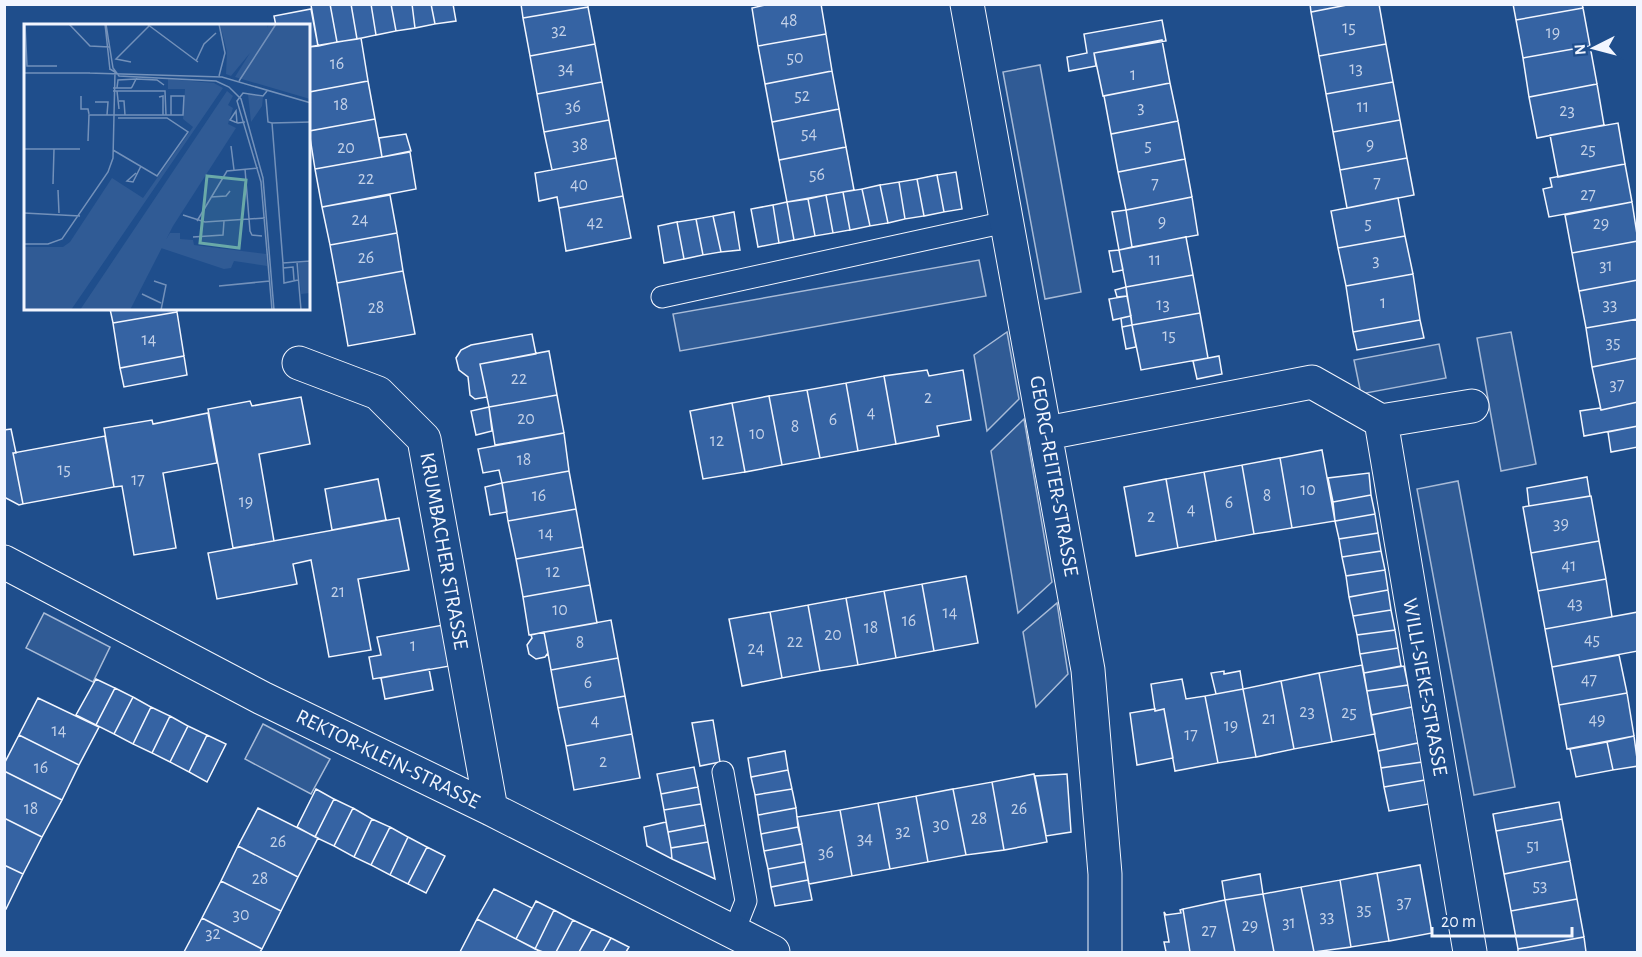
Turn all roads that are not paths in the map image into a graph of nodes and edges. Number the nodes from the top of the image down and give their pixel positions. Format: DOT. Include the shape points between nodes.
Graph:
graph roads {
  1 [pos="967,4"];
  2 [pos="1006,222"];
  3 [pos="662,297"];
  4 [pos="299,363"];
  5 [pos="1472,406"];
  6 [pos="1381,421"];
  7 [pos="1047,434"];
  8 [pos="4,562"];
  9 [pos="723,772"];
  10 [pos="491,809"];
  11 [pos="734,933"];
  12 [pos="773,952"];
  13 [pos="1105,952"];
  14 [pos="1470,952"];
  1 -- 2 [label="street, GEORG-REITER-STRASSE"];
  2 -- 3 [label="lane"];
  2 -- 7 [label="street, GEORG-REITER-STRASSE"];
  4 -- 10 [label="street, KRUMBACHER STRASSE" via="378,393 424,439"];
  5 -- 6 [label="street"];
  6 -- 7 [label="street" via="1312,382"];
  6 -- 14 [label="street, WILLI-SIEKE-STRASSE"];
  7 -- 13 [label="street, GEORG-REITER-STRASSE" via="1089,670 1104,874"];
  8 -- 10 [label="street, REKTOR-KLEIN-STRASSE" via="262,698"];
  9 -- 11 [label="lane" via="746,901"];
  10 -- 11 [label="street, REKTOR-KLEIN-STRASSE"];
  11 -- 12 [label="street, REKTOR-KLEIN-STRASSE"];
}
